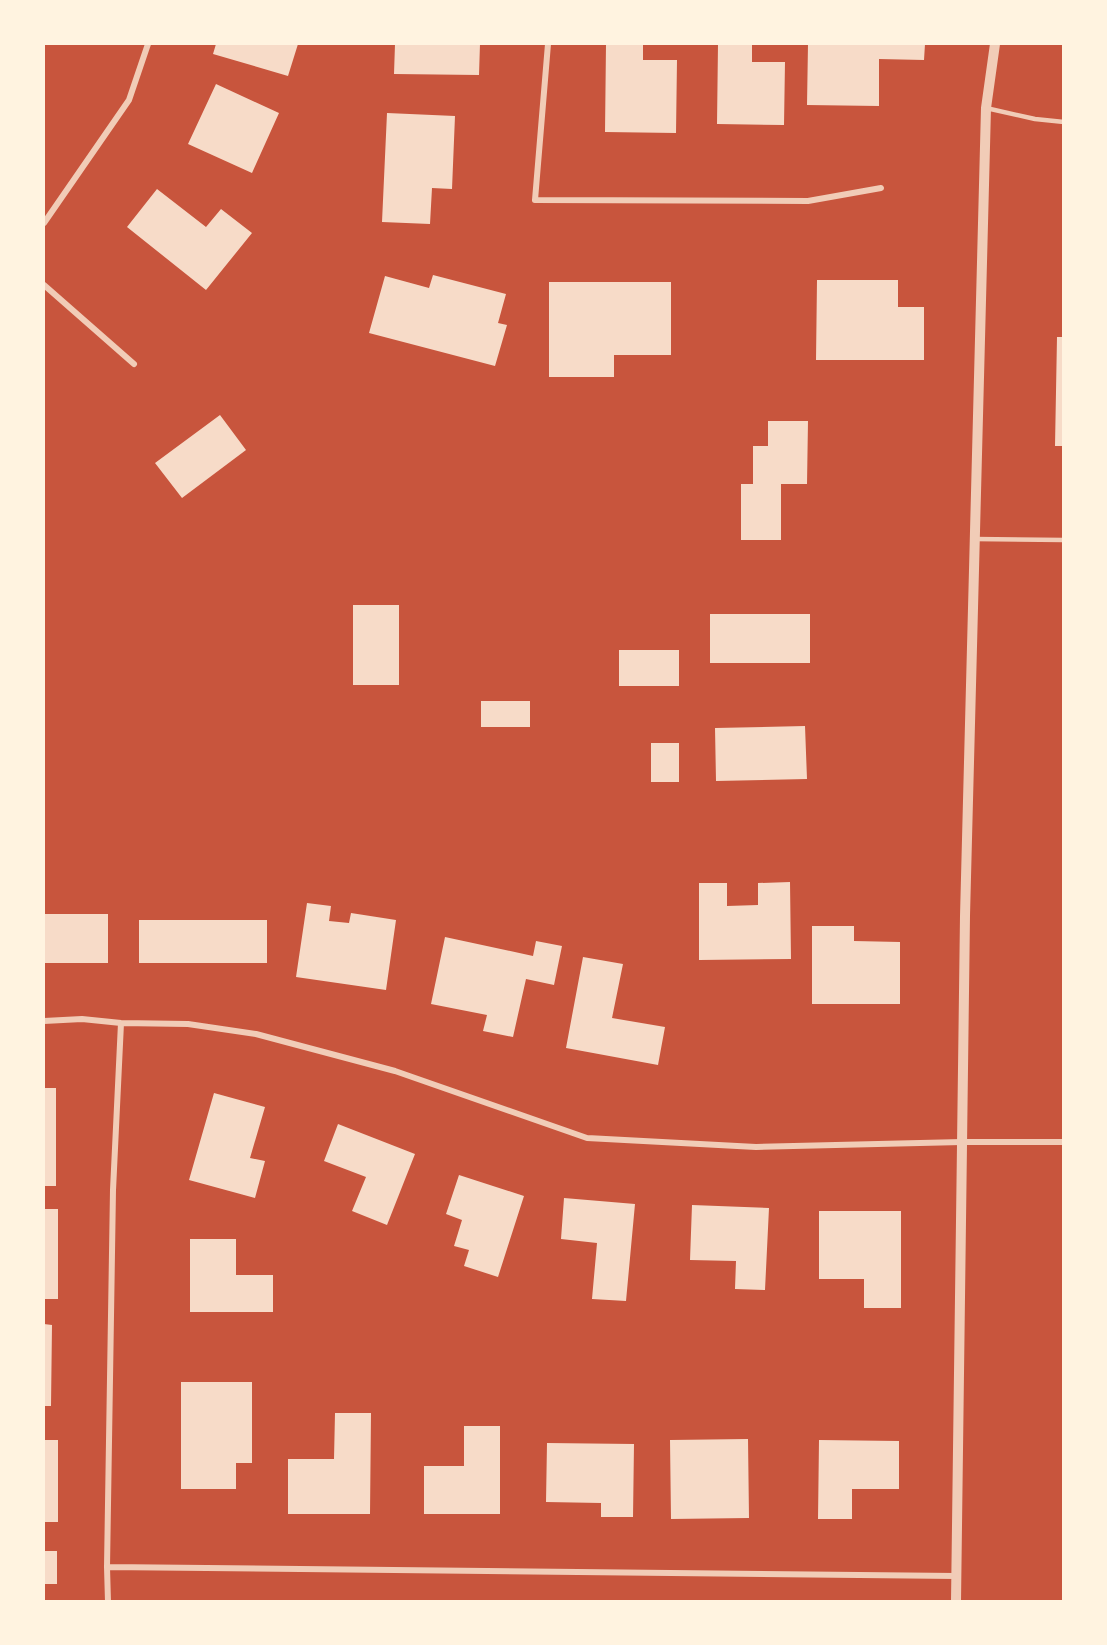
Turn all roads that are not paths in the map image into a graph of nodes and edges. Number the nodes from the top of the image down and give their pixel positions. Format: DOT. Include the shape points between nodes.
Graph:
graph roads {
  1 [pos="148,44"];
  2 [pos="548,44"];
  3 [pos="995,44"];
  4 [pos="986,108"];
  5 [pos="1064,122"];
  6 [pos="880,188"];
  7 [pos="44,223"];
  8 [pos="44,285"];
  9 [pos="134,364"];
  10 [pos="974,539"];
  11 [pos="1064,540"];
  12 [pos="44,1021"];
  13 [pos="121,1023"];
  14 [pos="962,1142"];
  15 [pos="1064,1142"];
  16 [pos="107,1567"];
  17 [pos="956,1576"];
  18 [pos="108,1602"];
  19 [pos="956,1602"];
  1 -- 7 [label="street" via="129,99"];
  2 -- 6 [label="street" via="535,200 808,201"];
  3 -- 4 [label="street"];
  4 -- 5 [label="lane"];
  4 -- 10 [label="street"];
  8 -- 9 [label="street"];
  10 -- 11 [label="lane"];
  10 -- 14 [label="street"];
  12 -- 13 [label="street"];
  13 -- 14 [label="street" via="189,1024 256,1034 395,1071 587,1138 756,1147"];
  13 -- 16 [label="street" via="112,1190"];
  14 -- 15 [label="street"];
  14 -- 17 [label="street"];
  16 -- 17 [label="street"];
  16 -- 18 [label="street"];
  17 -- 19 [label="street"];
}
